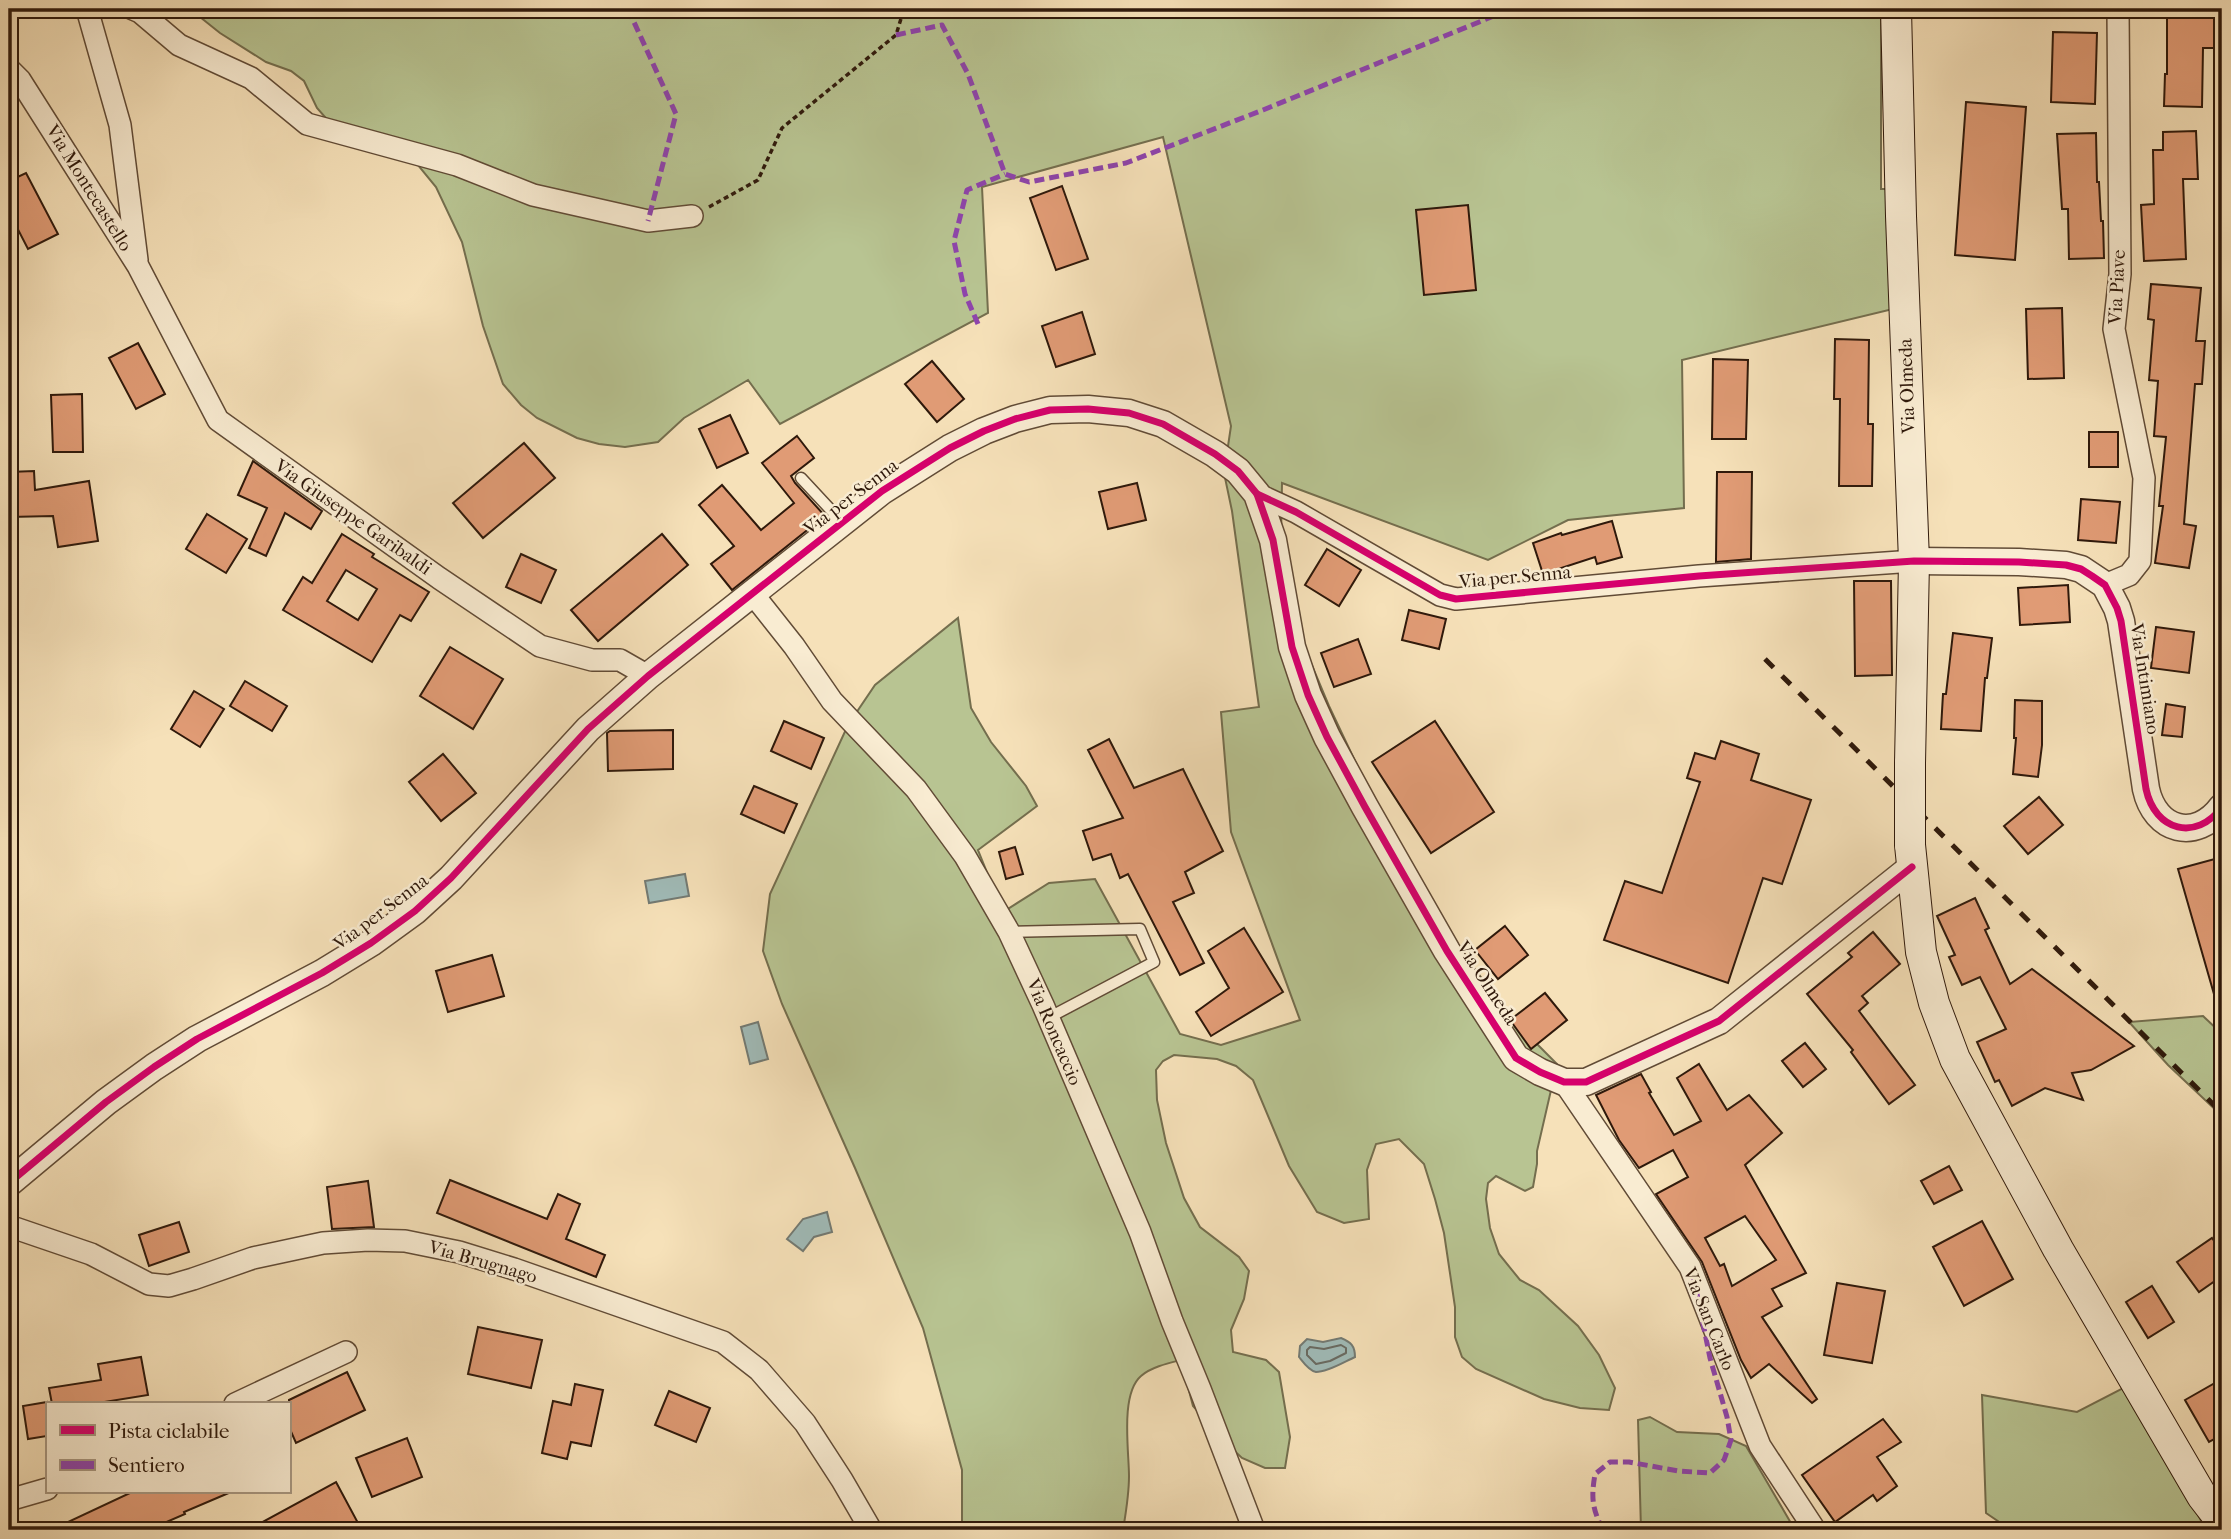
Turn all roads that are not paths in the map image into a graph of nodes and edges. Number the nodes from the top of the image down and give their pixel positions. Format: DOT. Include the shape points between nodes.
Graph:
graph roads {
  1 [pos="87,9"];
  2 [pos="133,9"];
  3 [pos="1896,9"];
  4 [pos="2118,9"];
  5 [pos="9,68"];
  6 [pos="692,216"];
  7 [pos="138,265"];
  8 [pos="801,478"];
  9 [pos="1257,494"];
  10 [pos="842,522"];
  11 [pos="1914,561"];
  12 [pos="2105,585"];
  13 [pos="752,593"];
  14 [pos="648,676"];
  15 [pos="2222,807"];
  16 [pos="1911,856"];
  17 [pos="1009,932"];
  18 [pos="1048,1018"];
  19 [pos="1564,1082"];
  20 [pos="9,1183"];
  21 [pos="9,1226"];
  22 [pos="346,1352"];
  23 [pos="239,1402"];
  24 [pos="46,1489"];
  25 [pos="9,1500"];
  26 [pos="2222,1522"];
  27 [pos="871,1530"];
  28 [pos="1254,1530"];
  29 [pos="1815,1530"];
  1 -- 7 [label="street, Via Montecastello" via="120,125"];
  2 -- 6 [label="street" via="179,44 251,78 307,124 457,165 533,195 649,221"];
  3 -- 11 [label="main road, Via Olmeda"];
  4 -- 12 [label="street, Via Piave" via="2120,274 2114,330 2144,478 2140,561 2129,575"];
  5 -- 7 [label="street, Via Montecastello"];
  7 -- 14 [label="street, Via Giuseppe Garibaldi" via="218,420 540,646 592,660 620,660"];
  8 -- 10 [label="lane"];
  9 -- 10 [label="street, Via per Senna" via="1238,471 1163,424 1129,413 1050,410 1015,419 950,448"];
  9 -- 11 [label="street, Via per Senna" via="1440,595 1456,599"];
  9 -- 19 [label="street, Via Olmeda" via="1273,540 1292,647 1327,737 1447,951 1516,1058"];
  10 -- 13 [label="street, Via per Senna"];
  11 -- 12 [label="street" via="2066,565"];
  11 -- 16 [label="main road, Via Olmeda, bridge"];
  12 -- 15 [label="street, Via Intimiano" via="2121,621 2152,806 2165,821 2184,828 2206,822"];
  13 -- 14 [label="street, Via per Senna"];
  13 -- 17 [label="street, Via Roncaccio" via="832,701 916,789 965,856"];
  14 -- 20 [label="street, Via per Senna" via="588,729 415,911 322,973 153,1067"];
  16 -- 19 [label="street" via="1719,1021 1586,1082"];
  16 -- 26 [label="main road, Via Olmeda" via="1921,952 1955,1059 2065,1261 2202,1496"];
  17 -- 18 [label="street, Via Roncaccio"];
  17 -- 18 [label="lane" via="1140,929 1154,962"];
  18 -- 28 [label="street, Via Roncaccio" via="1140,1232"];
  19 -- 29 [label="street, Via San Carlo" via="1690,1267 1760,1446"];
  21 -- 27 [label="street, Via Brugnago" via="90,1255 149,1284 169,1286 253,1258 323,1243 405,1241 514,1269 723,1342 759,1370 805,1423"];
  22 -- 23 [label="street"];
  24 -- 25 [label="street"];
}
